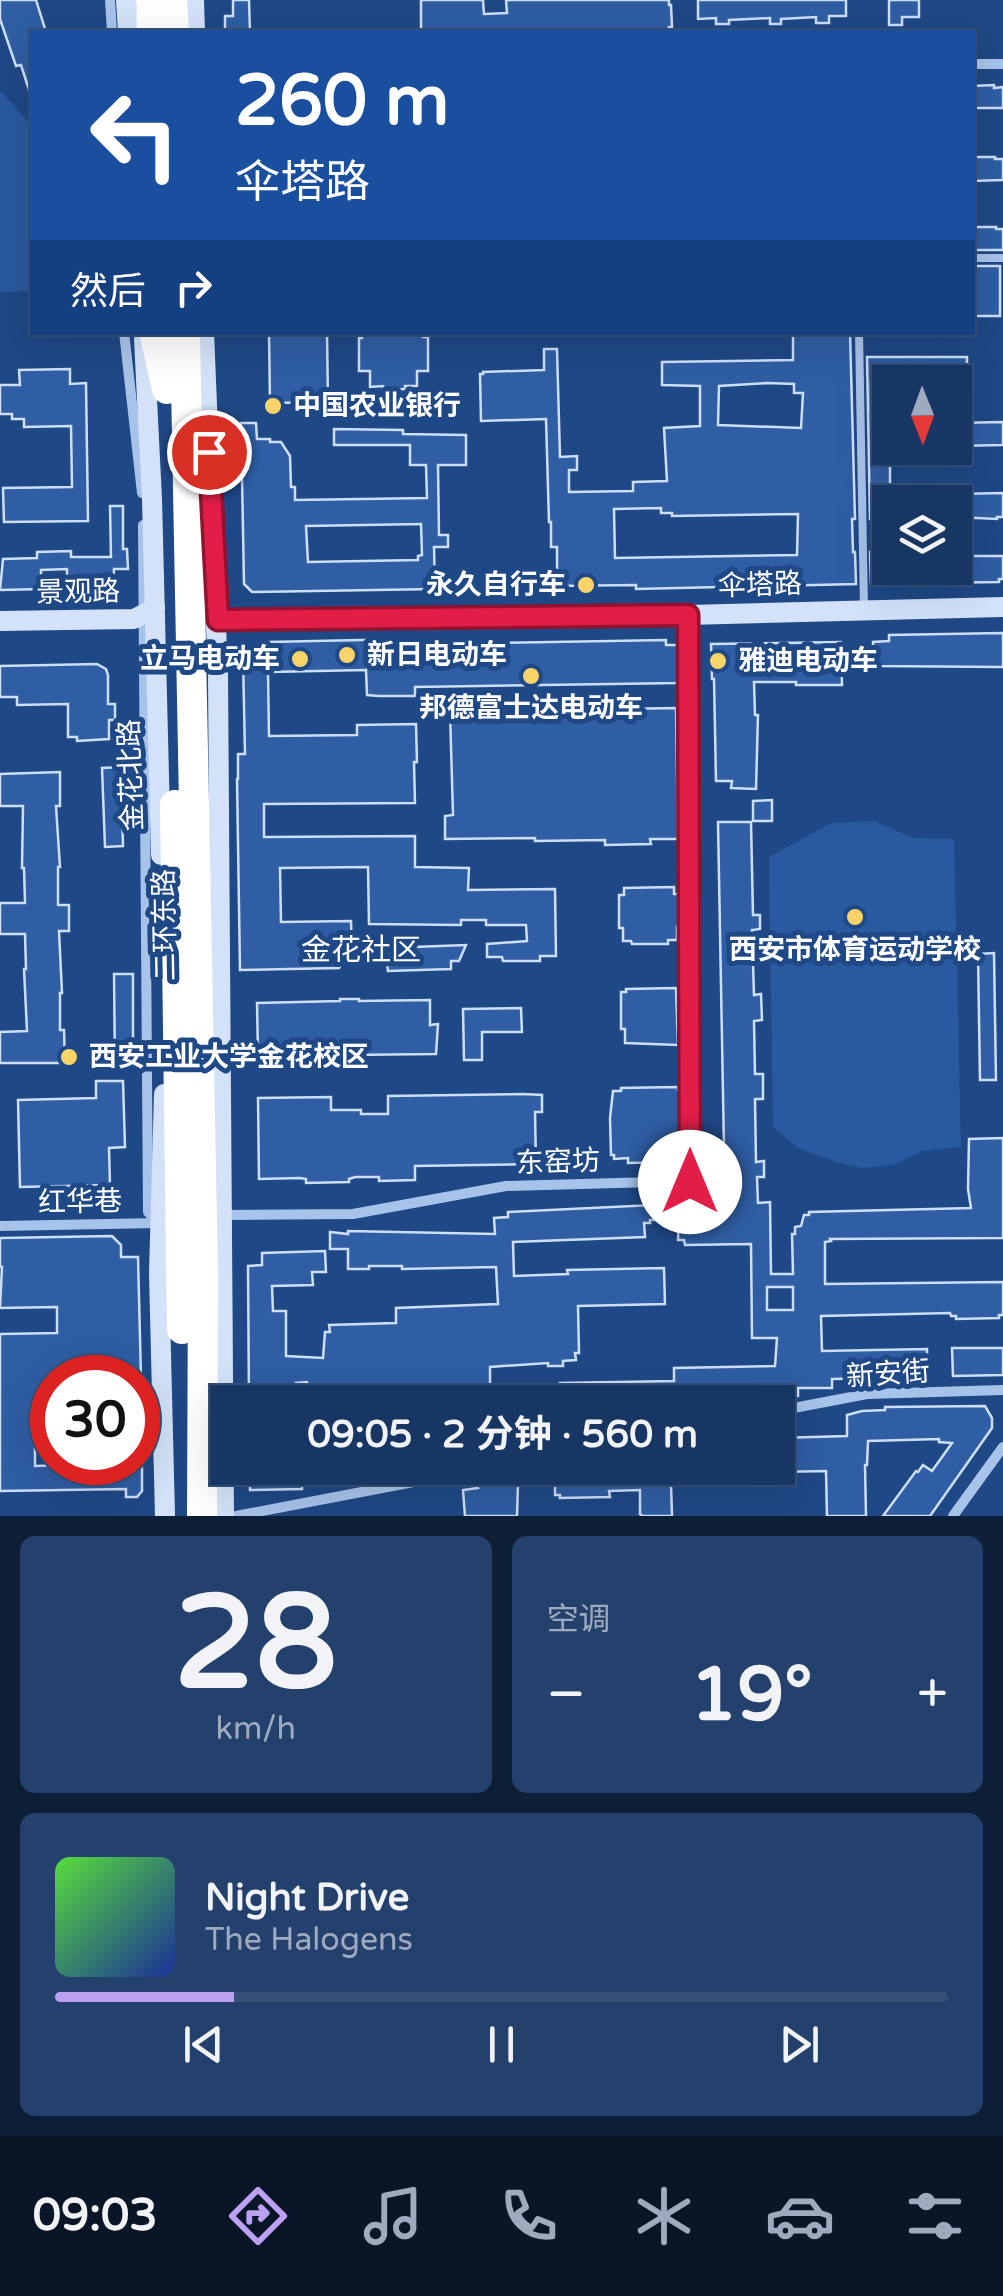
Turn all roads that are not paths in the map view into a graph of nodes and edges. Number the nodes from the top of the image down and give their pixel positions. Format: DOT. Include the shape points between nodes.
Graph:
graph roads {
  1 [pos="110,0"];
  2 [pos="126,0"];
  3 [pos="151,0"];
  4 [pos="172,0"];
  5 [pos="194,0"];
  6 [pos="112,30"];
  7 [pos="128,30"];
  8 [pos="152,30"];
  9 [pos="174,30"];
  10 [pos="196,30"];
  11 [pos="975,64"];
  12 [pos="1003,64"];
  13 [pos="975,258"];
  14 [pos="1003,258"];
  15 [pos="124,335"];
  16 [pos="144,335"];
  17 [pos="155,335"];
  18 [pos="166,335"];
  19 [pos="187,335"];
  20 [pos="204,335"];
  21 [pos="859,335"];
  22 [pos="176,389"];
  23 [pos="1003,606"];
  24 [pos="864,610"];
  25 [pos="149,611"];
  26 [pos="688,615"];
  27 [pos="218,620"];
  28 [pos="0,622"];
  29 [pos="178,1159"];
  30 [pos="223,1215"];
  31 [pos="160,1224"];
  32 [pos="0,1226"];
  33 [pos="192,1279"];
  34 [pos="1003,1390"];
  35 [pos="795,1408"];
  36 [pos="1003,1448"];
  37 [pos="398,1485"];
  38 [pos="165,1516"];
  39 [pos="182,1516"];
  40 [pos="202,1516"];
  41 [pos="224,1516"];
  42 [pos="236,1516"];
  43 [pos="953,1516"];
  1 -- 6 [label="street"];
  2 -- 7 [label="main road"];
  3 -- 8 [label="highway"];
  4 -- 9 [label="highway"];
  5 -- 10 [label="main road"];
  11 -- 12 [label="street"];
  13 -- 14 [label="lane"];
  15 -- 25 [label="street"];
  16 -- 25 [label="main road, 金花北路"];
  17 -- 22 [label="highway"];
  18 -- 22 [label="highway, 二环东路"];
  19 -- 22 [label="highway, 二环东路"];
  20 -- 27 [label="main road"];
  21 -- 24 [label="lane"];
  22 -- 29 [label="highway, 二环东路"];
  22 -- 33 [label="highway, 二环东路" via="196,822"];
  23 -- 24 [label="main road, 伞塔路"];
  24 -- 26 [label="main road, 伞塔路"];
  25 -- 28 [label="main road, 景观路" via="134,619"];
  25 -- 31 [label="main road, 金花北路" via="162,907"];
  26 -- 27 [label="main road, 伞塔路"];
  26 -- 30 [label="street, 东窑坊" via="690,1182 506,1186 353,1214"];
  27 -- 30 [label="main road"];
  29 -- 31 [label="highway"];
  29 -- 33 [label="highway, 二环东路"];
  30 -- 33 [label="highway"];
  30 -- 41 [label="main road"];
  31 -- 32 [label="street, 红华巷"];
  31 -- 38 [label="main road, 金花北路"];
  33 -- 39 [label="highway, 二环东路"];
  33 -- 40 [label="highway, 二环东路"];
  34 -- 35 [label="street, 新安街" via="867,1394"];
  36 -- 43 [label="street"];
  37 -- 42 [label="street"];
}
